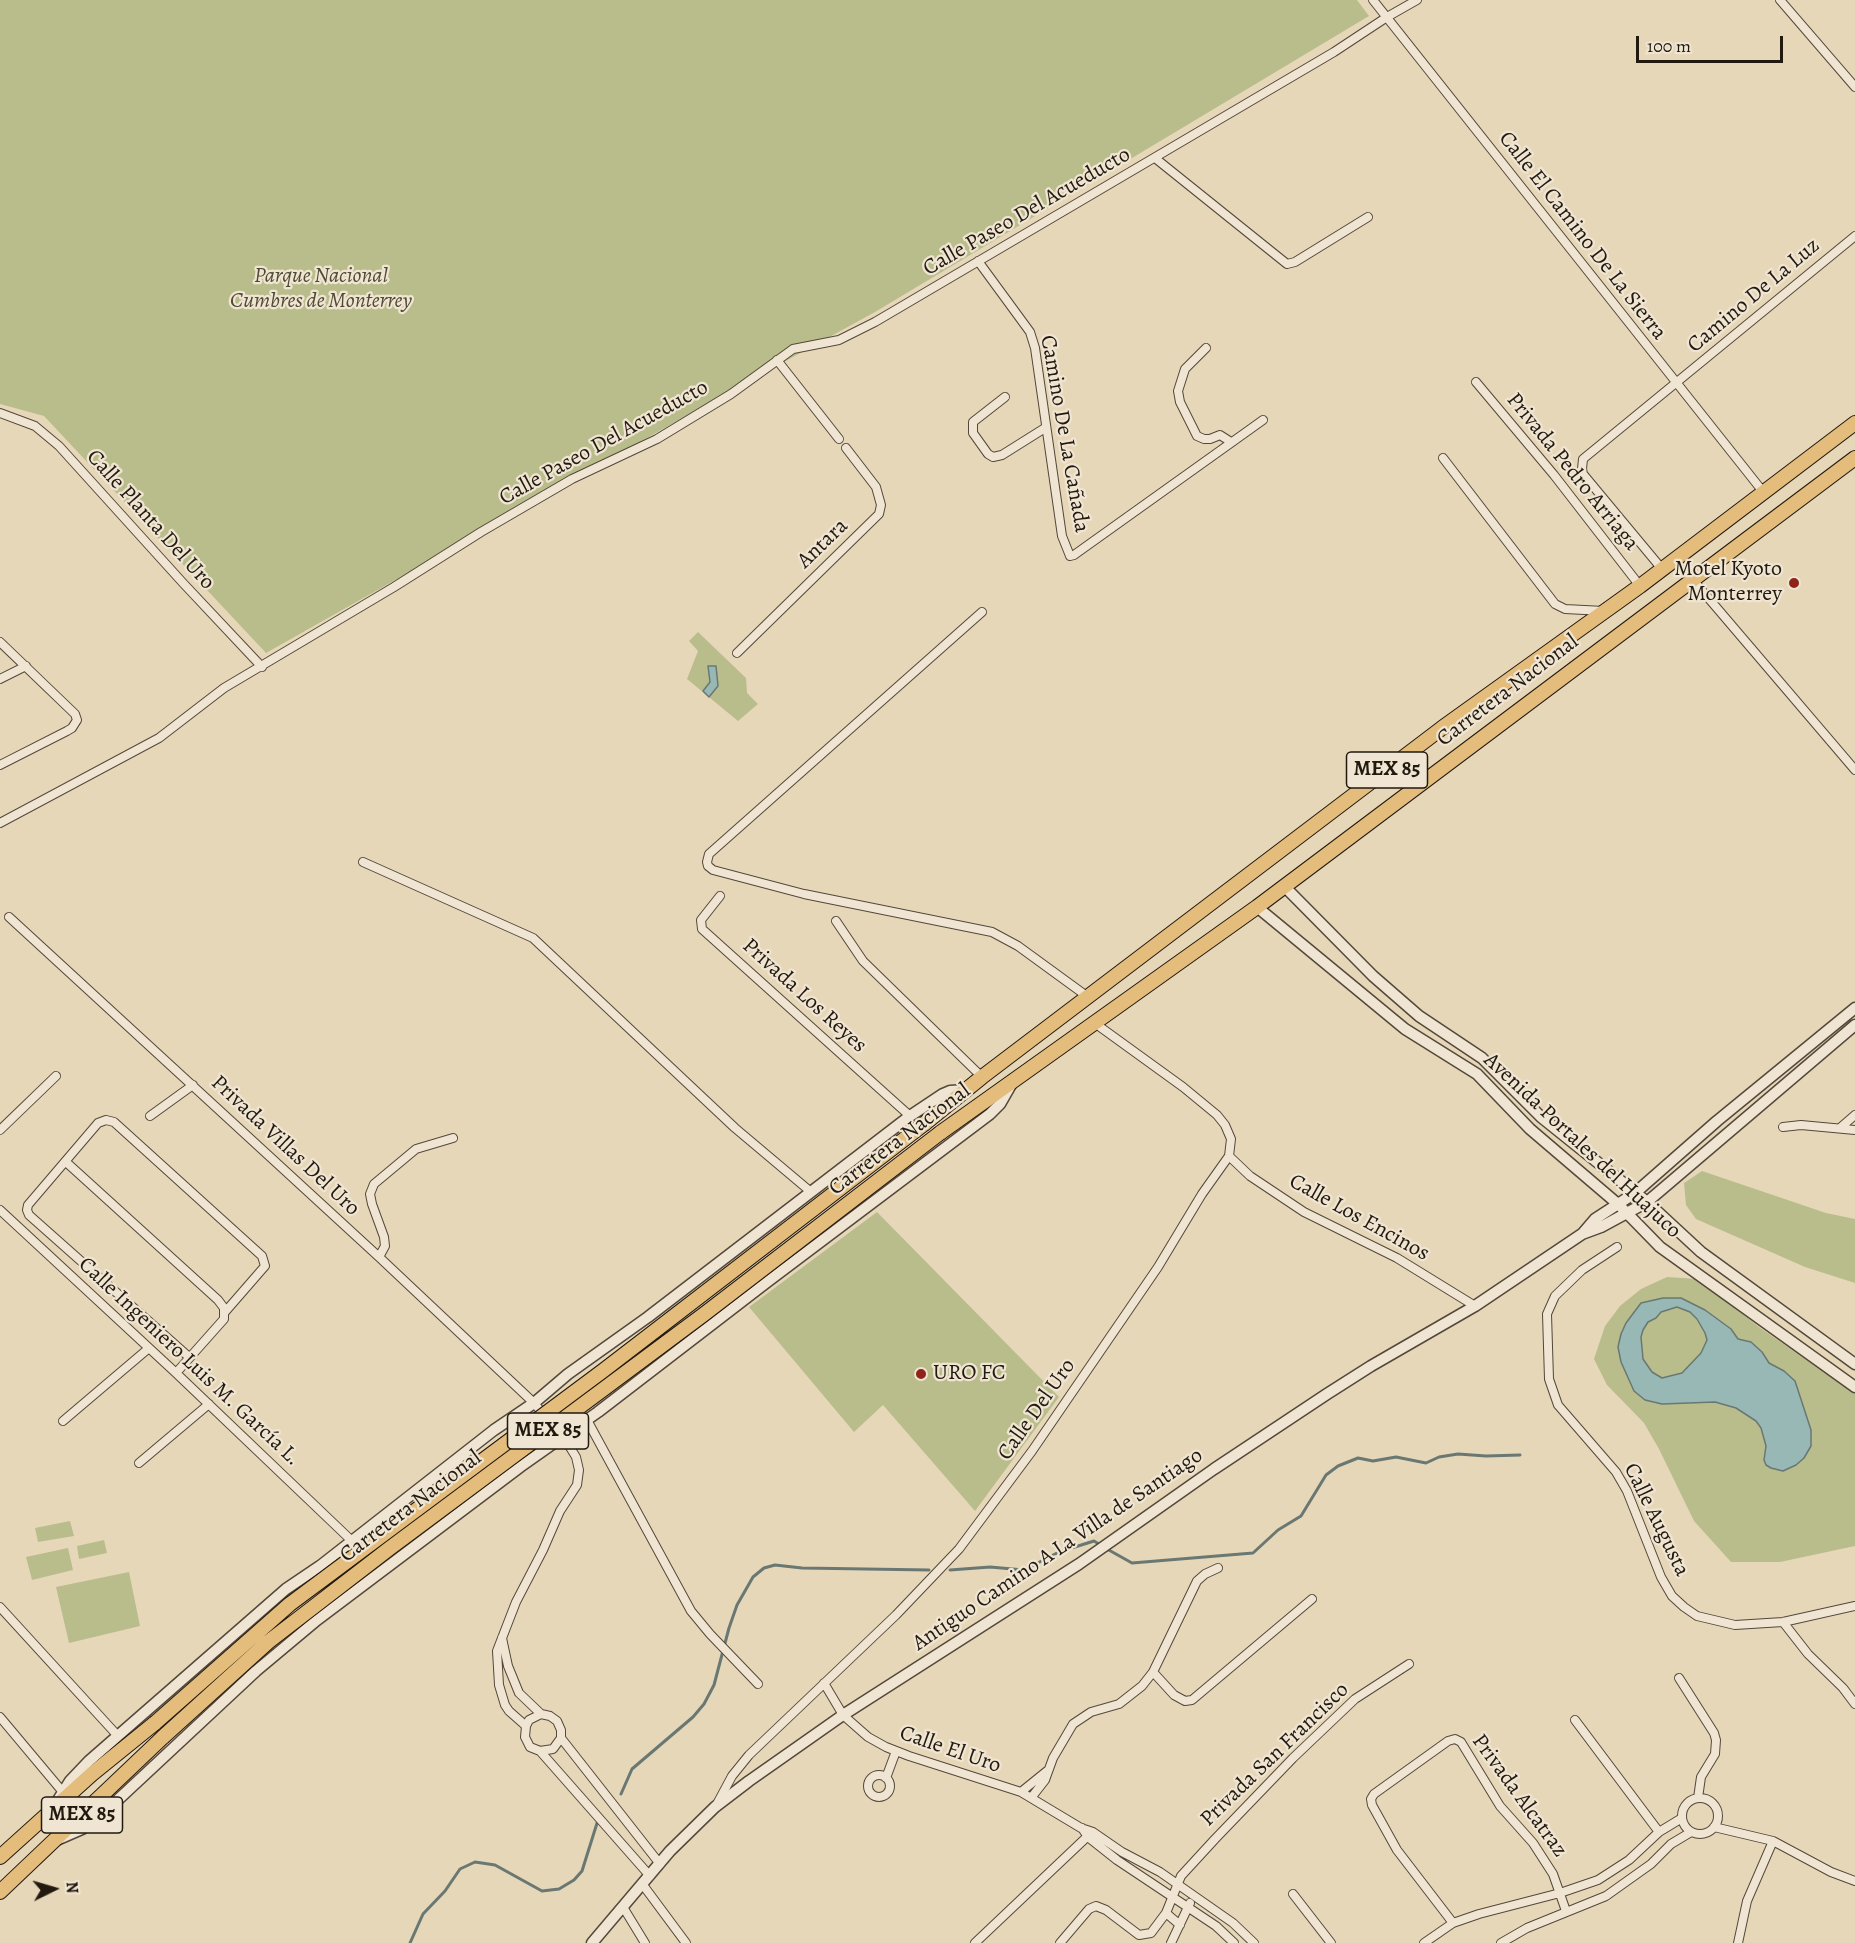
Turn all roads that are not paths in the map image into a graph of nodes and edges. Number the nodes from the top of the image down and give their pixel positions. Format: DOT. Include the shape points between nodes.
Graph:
graph roads {
  1 [pos="1373,0"];
  2 [pos="1417,0"];
  3 [pos="1780,0"];
  4 [pos="1387,17"];
  5 [pos="1855,87"];
  6 [pos="1155,158"];
  7 [pos="1368,217"];
  8 [pos="1855,236"];
  9 [pos="978,261"];
  10 [pos="1206,348"];
  11 [pos="777,360"];
  12 [pos="1476,382"];
  13 [pos="1676,384"];
  14 [pos="1005,397"];
  15 [pos="0,413"];
  16 [pos="1263,420"];
  17 [pos="1855,423"];
  18 [pos="1045,428"];
  19 [pos="839,439"];
  20 [pos="1231,442"];
  21 [pos="846,448"];
  22 [pos="1443,458"];
  23 [pos="1855,458"];
  24 [pos="1764,493"];
  25 [pos="1662,569"];
  26 [pos="1693,580"];
  27 [pos="1640,586"];
  28 [pos="1605,610"];
  29 [pos="981,612"];
  30 [pos="0,642"];
  31 [pos="737,653"];
  32 [pos="26,666"];
  33 [pos="262,667"];
  34 [pos="0,679"];
  35 [pos="0,765"];
  36 [pos="1855,770"];
  37 [pos="0,823"];
  38 [pos="363,862"];
  39 [pos="1284,886"];
  40 [pos="720,896"];
  41 [pos="1257,907"];
  42 [pos="9,917"];
  43 [pos="836,921"];
  44 [pos="1373,976"];
  45 [pos="1357,992"];
  46 [pos="1088,997"];
  47 [pos="1855,1008"];
  48 [pos="1096,1024"];
  49 [pos="1855,1025"];
  50 [pos="56,1076"];
  51 [pos="981,1077"];
  52 [pos="1012,1083"];
  53 [pos="193,1086"];
  54 [pos="966,1090"];
  55 [pos="1855,1114"];
  56 [pos="150,1116"];
  57 [pos="910,1116"];
  58 [pos="1784,1127"];
  59 [pos="1840,1128"];
  60 [pos="0,1130"];
  61 [pos="1855,1130"];
  62 [pos="453,1138"];
  63 [pos="1229,1156"];
  64 [pos="66,1162"];
  65 [pos="811,1192"];
  66 [pos="1635,1193"];
  67 [pos="1647,1202"];
  68 [pos="1622,1209"];
  69 [pos="0,1210"];
  70 [pos="1694,1245"];
  71 [pos="1617,1247"];
  72 [pos="379,1257"];
  73 [pos="1681,1262"];
  74 [pos="1475,1306"];
  75 [pos="225,1311"];
  76 [pos="149,1348"];
  77 [pos="189,1357"];
  78 [pos="1855,1364"];
  79 [pos="176,1373"];
  80 [pos="568,1374"];
  81 [pos="1855,1387"];
  82 [pos="534,1403"];
  83 [pos="209,1404"];
  84 [pos="598,1412"];
  85 [pos="587,1420"];
  86 [pos="63,1421"];
  87 [pos="494,1430"];
  88 [pos="563,1438"];
  89 [pos="139,1463"];
  90 [pos="520,1467"];
  91 [pos="352,1541"];
  92 [pos="1218,1568"];
  93 [pos="1312,1599"];
  94 [pos="1855,1606"];
  95 [pos="0,1607"];
  96 [pos="1783,1622"];
  97 [pos="502,1638"];
  98 [pos="1409,1664"];
  99 [pos="1153,1672"];
  100 [pos="1679,1678"];
  101 [pos="824,1683"];
  102 [pos="758,1684"];
  103 [pos="1855,1704"];
  104 [pos="541,1714"];
  105 [pos="843,1715"];
  106 [pos="0,1717"];
  107 [pos="1575,1720"];
  108 [pos="526,1726"];
  109 [pos="117,1735"];
  110 [pos="561,1738"];
  111 [pos="540,1751"];
  112 [pos="896,1751"];
  113 [pos="1048,1771"];
  114 [pos="886,1778"];
  115 [pos="62,1791"];
  116 [pos="1022,1792"];
  117 [pos="1031,1798"];
  118 [pos="1698,1798"];
  119 [pos="715,1807"];
  120 [pos="53,1810"];
  121 [pos="1682,1818"];
  122 [pos="1714,1827"];
  123 [pos="1692,1832"];
  124 [pos="1659,1833"];
  125 [pos="1090,1834"];
  126 [pos="56,1840"];
  127 [pos="1773,1840"];
  128 [pos="0,1857"];
  129 [pos="660,1864"];
  130 [pos="646,1880"];
  131 [pos="1855,1881"];
  132 [pos="1177,1884"];
  133 [pos="0,1892"];
  134 [pos="1560,1893"];
  135 [pos="1293,1894"];
  136 [pos="1173,1895"];
  137 [pos="1193,1896"];
  138 [pos="623,1907"];
  139 [pos="1188,1907"];
  140 [pos="1566,1911"];
  141 [pos="1166,1913"];
  142 [pos="1453,1923"];
  143 [pos="1180,1925"];
  144 [pos="1506,1942"];
  145 [pos="592,1943"];
  146 [pos="645,1943"];
  147 [pos="686,1943"];
  148 [pos="975,1943"];
  149 [pos="1060,1943"];
  150 [pos="1171,1943"];
  151 [pos="1234,1943"];
  152 [pos="1254,1943"];
  153 [pos="1331,1943"];
  154 [pos="1424,1943"];
  155 [pos="1738,1943"];
  1 -- 4 [label="street, Calle El Camino De La Sierra"];
  2 -- 4 [label="street, Calle Paseo Del Acueducto"];
  3 -- 5 [label="street"];
  4 -- 6 [label="street, Calle Paseo Del Acueducto"];
  4 -- 13 [label="street, Calle El Camino De La Sierra"];
  6 -- 7 [label="street" via="1287,264"];
  6 -- 9 [label="street, Calle Paseo Del Acueducto"];
  8 -- 13 [label="street, Camino De La Luz"];
  9 -- 11 [label="street, Calle Paseo Del Acueducto" via="853,334 830,343 792,349"];
  9 -- 18 [label="street, Camino De La Cañada" via="1030,332"];
  10 -- 20 [label="street" via="1185,369 1178,391 1180,402 1197,436 1210,439 1220,435"];
  11 -- 19 [label="street"];
  11 -- 33 [label="street, Calle Paseo Del Acueducto" via="731,394 657,439 562,484"];
  12 -- 27 [label="street, Privada Pedro Arriaga"];
  13 -- 24 [label="street, Calle El Camino De La Sierra"];
  13 -- 25 [label="street, Camino De La Luz" via="1587,455 1582,464 1583,474"];
  14 -- 18 [label="street" via="973,422 973,433 988,454 1002,455"];
  15 -- 33 [label="street, Calle Planta Del Uro" via="34,426 59,446"];
  16 -- 20 [label="street"];
  17 -- 24 [label="highway, Carretera Nacional / MEX 85"];
  18 -- 20 [label="street, Camino De La Cañada" via="1062,536 1070,556"];
  21 -- 31 [label="street, Antara" via="876,487 879,514"];
  22 -- 28 [label="street" via="1554,604 1565,609"];
  23 -- 26 [label="highway, Carretera Nacional / MEX 85"];
  24 -- 25 [label="highway, Carretera Nacional / MEX 85"];
  25 -- 27 [label="highway, Carretera Nacional / MEX 85"];
  26 -- 36 [label="street"];
  26 -- 39 [label="highway, Carretera Nacional / MEX 85"];
  27 -- 28 [label="highway, Carretera Nacional / MEX 85"];
  28 -- 46 [label="highway, Carretera Nacional / MEX 85" via="1442,728"];
  29 -- 46 [label="street" via="709,854 708,866 804,894 992,932"];
  30 -- 32 [label="street"];
  32 -- 34 [label="street"];
  32 -- 35 [label="street" via="77,720 67,731"];
  33 -- 37 [label="street, Calle Paseo Del Acueducto" via="224,688 159,738"];
  38 -- 65 [label="street" via="533,938 718,1113"];
  39 -- 41 [label="highway, Carretera Nacional / MEX 85"];
  39 -- 44 [label="street, Avenida Portales del Huajuco"];
  40 -- 57 [label="street, Privada Los Reyes" via="701,920 702,929"];
  41 -- 45 [label="street, Avenida Portales del Huajuco"];
  41 -- 48 [label="highway, Carretera Nacional / MEX 85"];
  42 -- 53 [label="street, Privada Villas Del Uro"];
  43 -- 51 [label="street" via="863,961"];
  44 -- 45 [label="street"];
  44 -- 66 [label="street, Avenida Portales del Huajuco" via="1419,1016 1482,1058 1541,1117"];
  45 -- 68 [label="street, Avenida Portales del Huajuco" via="1405,1029 1477,1074 1530,1129"];
  46 -- 51 [label="highway, Carretera Nacional / MEX 85"];
  47 -- 66 [label="street, Antiguo Camino A La Villa de Santiago"];
  48 -- 52 [label="highway, Carretera Nacional / MEX 85"];
  48 -- 63 [label="street" via="1217,1115 1231,1139"];
  49 -- 67 [label="street, Antiguo Camino A La Villa de Santiago"];
  50 -- 60 [label="street"];
  51 -- 54 [label="highway, Carretera Nacional / MEX 85"];
  52 -- 84 [label="street, MEX 85" via="990,1114"];
  52 -- 126 [label="highway, Carretera Nacional / MEX 85, bridge" via="940,1133 268,1642"];
  53 -- 56 [label="street"];
  53 -- 72 [label="street, Privada Villas Del Uro"];
  54 -- 57 [label="street, MEX 85" via="943,1094"];
  54 -- 120 [label="highway, Carretera Nacional / MEX 85, bridge" via="604,1370 290,1604"];
  55 -- 59 [label="street"];
  57 -- 65 [label="street, MEX 85"];
  58 -- 59 [label="street"];
  59 -- 61 [label="street"];
  62 -- 72 [label="street" via="416,1149 374,1184 370,1194 385,1246"];
  63 -- 74 [label="street, Calle Los Encinos" via="1257,1181 1304,1212 1397,1258"];
  63 -- 101 [label="street, Calle Del Uro" via="1152,1277 959,1549"];
  64 -- 75 [label="street" via="218,1300"];
  64 -- 75 [label="street" via="98,1123 114,1122 262,1256 265,1266"];
  64 -- 77 [label="street" via="28,1205 29,1215"];
  65 -- 80 [label="street, MEX 85"];
  66 -- 67 [label="street, Avenida Portales del Huajuco"];
  66 -- 68 [label="street, Antiguo Camino A La Villa de Santiago"];
  67 -- 68 [label="street, Antiguo Camino A La Villa de Santiago"];
  67 -- 70 [label="street, Avenida Portales del Huajuco"];
  68 -- 73 [label="street, Avenida Portales del Huajuco"];
  68 -- 74 [label="street, Antiguo Camino A La Villa de Santiago" via="1595,1219 1582,1234"];
  69 -- 76 [label="street, Calle Ingeniero Luis M. García L."];
  70 -- 73 [label="street"];
  70 -- 78 [label="street, Avenida Portales del Huajuco"];
  71 -- 96 [label="street, Calle Augusta" via="1569,1282 1555,1296 1547,1314 1549,1379 1558,1405 1616,1472 1672,1596 1697,1616 1734,1625"];
  72 -- 82 [label="street, Privada Villas Del Uro"];
  73 -- 81 [label="street, Avenida Portales del Huajuco"];
  74 -- 105 [label="street, Antiguo Camino A La Villa de Santiago" via="1327,1394 1098,1551"];
  75 -- 77 [label="street" via="224,1319"];
  76 -- 79 [label="street, Calle Ingeniero Luis M. García L."];
  76 -- 86 [label="street"];
  77 -- 79 [label="street"];
  79 -- 83 [label="street, Calle Ingeniero Luis M. García L."];
  80 -- 82 [label="street, MEX 85"];
  80 -- 84 [label="street, MEX 85" via="574,1400 581,1407"];
  82 -- 87 [label="street, MEX 85"];
  82 -- 88 [label="street, MEX 85"];
  83 -- 89 [label="street"];
  83 -- 91 [label="street, Calle Ingeniero Luis M. García L."];
  84 -- 85 [label="street, MEX 85"];
  85 -- 88 [label="street, MEX 85"];
  85 -- 102 [label="street" via="691,1611"];
  87 -- 90 [label="street, MEX 85" via="502,1428 519,1434 526,1450"];
  87 -- 91 [label="street, MEX 85"];
  88 -- 90 [label="street, MEX 85"];
  88 -- 97 [label="street" via="576,1457 577,1485 560,1511"];
  90 -- 126 [label="street, MEX 85" via="317,1620 94,1820"];
  91 -- 109 [label="street, MEX 85" via="264,1607"];
  92 -- 99 [label="street" via="1197,1581"];
  93 -- 99 [label="street" via="1192,1700 1174,1695"];
  94 -- 96 [label="street, Calle Augusta"];
  95 -- 109 [label="street"];
  96 -- 103 [label="street"];
  97 -- 104 [label="street" via="519,1693"];
  97 -- 108 [label="street" via="496,1660 499,1685 509,1711"];
  98 -- 132 [label="street, Privada San Francisco" via="1355,1699 1324,1728 1215,1839"];
  99 -- 113 [label="street" via="1129,1698 1091,1712 1073,1724"];
  100 -- 118 [label="street" via="1716,1740 1715,1754 1701,1778"];
  101 -- 105 [label="street, Calle El Uro"];
  101 -- 119 [label="street, Calle Del Uro" via="750,1755 732,1776"];
  104 -- 108 [label="street"];
  104 -- 110 [label="street" via="557,1721"];
  105 -- 112 [label="street, Calle El Uro" via="868,1737"];
  105 -- 119 [label="street, Antiguo Camino A La Villa de Santiago"];
  106 -- 115 [label="street"];
  107 -- 124 [label="street"];
  108 -- 111 [label="street" via="525,1737 530,1747"];
  109 -- 115 [label="street, MEX 85"];
  110 -- 111 [label="street" via="553,1749"];
  110 -- 129 [label="street"];
  111 -- 130 [label="street"];
  112 -- 114 [label="street"];
  112 -- 116 [label="street, Calle El Uro"];
  113 -- 116 [label="street"];
  113 -- 117 [label="street"];
  115 -- 120 [label="street, MEX 85"];
  116 -- 117 [label="street, Calle El Uro"];
  117 -- 125 [label="street, Calle El Uro"];
  118 -- 121 [label="street" via="1684,1807"];
  118 -- 122 [label="street" via="1709,1801 1716,1809"];
  119 -- 129 [label="street, Antiguo Camino A La Villa de Santiago"];
  120 -- 128 [label="highway, Carretera Nacional / MEX 85"];
  121 -- 123 [label="street"];
  121 -- 124 [label="street"];
  122 -- 123 [label="street" via="1704,1834"];
  122 -- 127 [label="street"];
  123 -- 140 [label="street" via="1606,1896"];
  124 -- 134 [label="street" via="1605,1876"];
  125 -- 132 [label="street, Calle El Uro"];
  125 -- 136 [label="street, Calle El Uro" via="1117,1860"];
  125 -- 148 [label="street"];
  126 -- 133 [label="highway, Carretera Nacional / MEX 85"];
  127 -- 131 [label="street"];
  127 -- 155 [label="street" via="1747,1901"];
  129 -- 130 [label="street, Antiguo Camino A La Villa de Santiago"];
  130 -- 138 [label="street, Antiguo Camino A La Villa de Santiago"];
  130 -- 147 [label="street"];
  132 -- 136 [label="street, Privada San Francisco"];
  132 -- 137 [label="street, Calle El Uro"];
  134 -- 140 [label="street, Privada Alcatraz"];
  134 -- 142 [label="street"];
  134 -- 142 [label="street, Privada Alcatraz" via="1533,1843 1500,1806 1461,1742 1451,1740 1371,1799 1397,1850"];
  135 -- 153 [label="street"];
  136 -- 139 [label="street, Calle El Uro"];
  136 -- 141 [label="street, Privada San Francisco"];
  137 -- 139 [label="street"];
  137 -- 152 [label="street, Calle El Uro" via="1233,1923"];
  138 -- 145 [label="street, Antiguo Camino A La Villa de Santiago"];
  138 -- 146 [label="street"];
  139 -- 143 [label="street"];
  139 -- 151 [label="street, Calle El Uro"];
  140 -- 144 [label="street"];
  141 -- 143 [label="street"];
  141 -- 149 [label="street, Privada San Francisco" via="1151,1934 1145,1936 1096,1906"];
  142 -- 154 [label="street"];
  143 -- 150 [label="street"];
}
